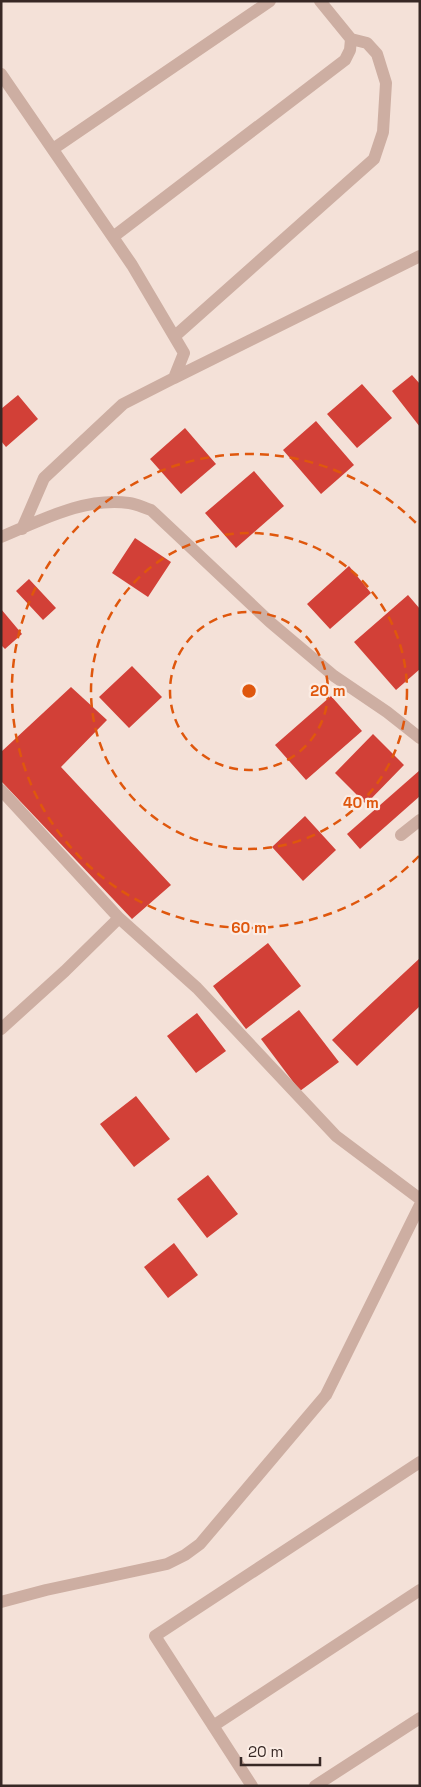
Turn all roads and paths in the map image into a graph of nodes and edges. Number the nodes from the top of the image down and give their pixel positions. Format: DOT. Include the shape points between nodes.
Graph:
graph roads {
  1 [pos="270,1"];
  2 [pos="320,1"];
  3 [pos="351,39"];
  4 [pos="1,74"];
  5 [pos="53,149"];
  6 [pos="113,237"];
  7 [pos="420,256"];
  8 [pos="175,336"];
  9 [pos="174,378"];
  10 [pos="22,529"];
  11 [pos="1,537"];
  12 [pos="420,738"];
  13 [pos="1,790"];
  14 [pos="420,820"];
  15 [pos="401,835"];
  16 [pos="119,918"];
  17 [pos="1,1028"];
  18 [pos="420,1199"];
  19 [pos="420,1205"];
  20 [pos="420,1462"];
  21 [pos="420,1590"];
  22 [pos="1,1602"];
  23 [pos="420,1718"];
  24 [pos="213,1726"];
  25 [pos="250,1785"];
  26 [pos="315,1786"];
  1 -- 5 [label="street"];
  2 -- 3 [label="street"];
  3 -- 6 [label="street" via="345,60"];
  3 -- 8 [label="street" via="367,43 377,54 386,83 383,132 374,159"];
  4 -- 5 [label="street"];
  5 -- 6 [label="street"];
  6 -- 8 [label="street"];
  7 -- 9 [label="street"];
  8 -- 9 [label="street" via="184,353"];
  9 -- 10 [label="street" via="123,404 44,478"];
  10 -- 11 [label="street"];
  10 -- 12 [label="street" via="70,508 105,501 131,503 151,510 270,622 327,670"];
  13 -- 16 [label="street"];
  14 -- 15 [label="street"];
  16 -- 17 [label="street"];
  16 -- 18 [label="street" via="197,988 336,1136"];
  19 -- 22 [label="street" via="326,1395 200,1544 167,1564"];
  20 -- 24 [label="street" via="155,1636"];
  21 -- 24 [label="street"];
  23 -- 26 [label="street"];
  24 -- 25 [label="street"];
}
